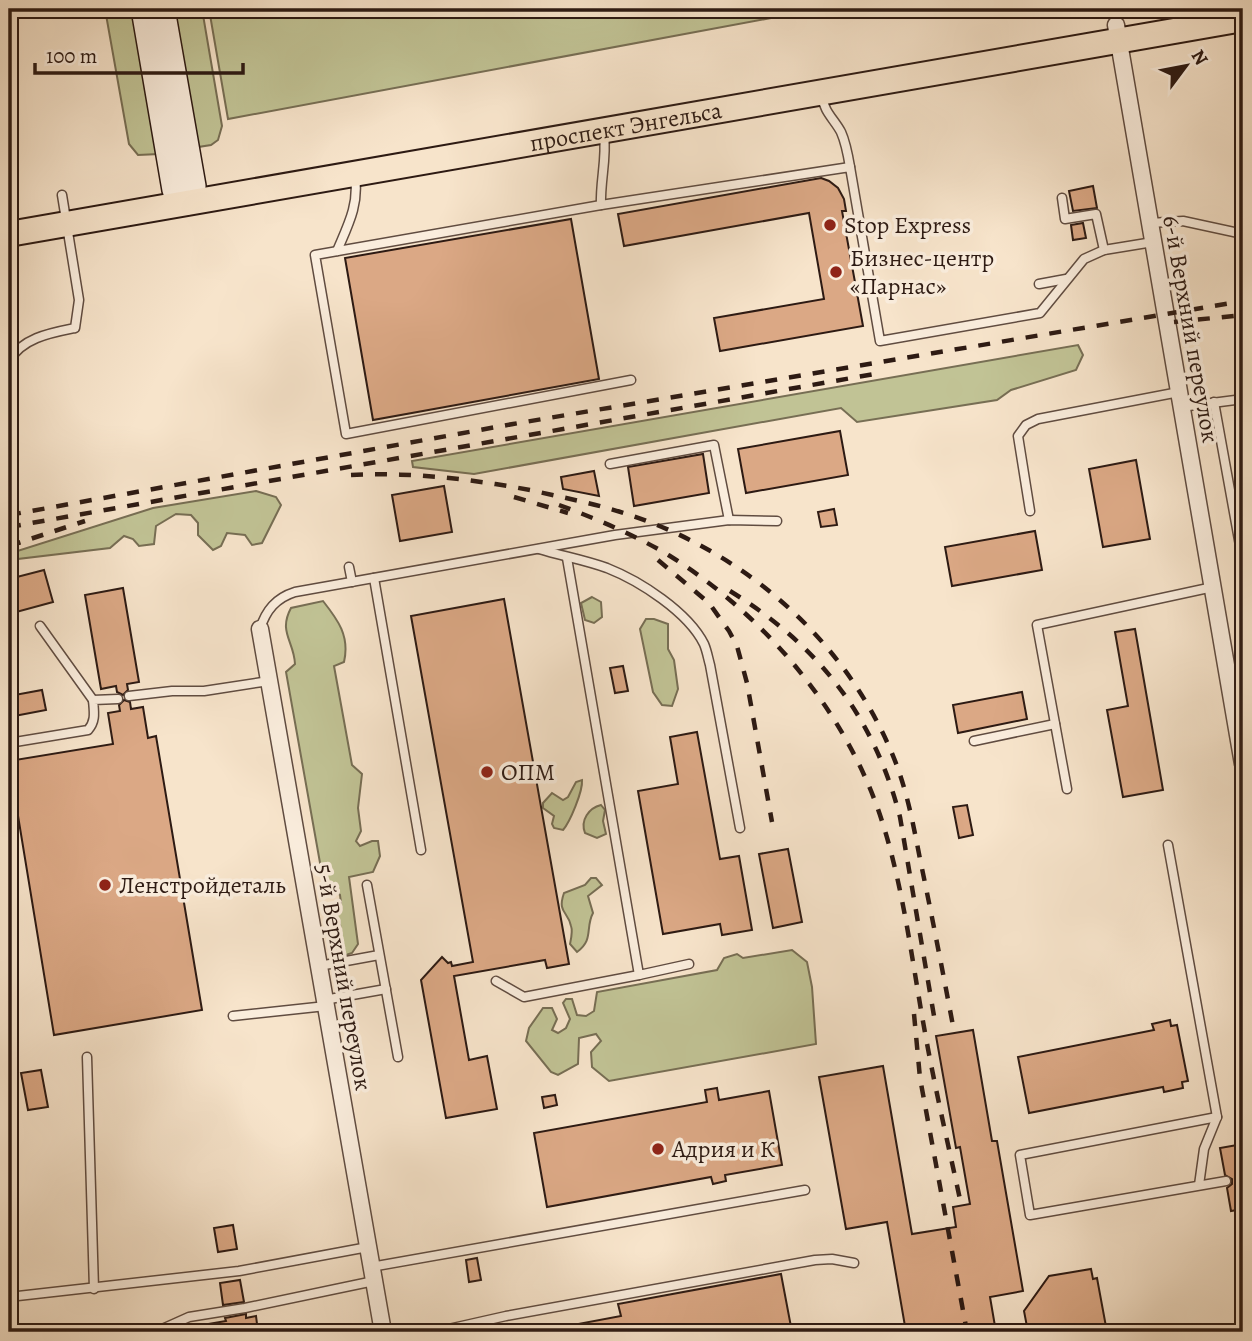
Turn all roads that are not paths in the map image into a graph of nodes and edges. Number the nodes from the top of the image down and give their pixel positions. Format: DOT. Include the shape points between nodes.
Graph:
graph roads {
  1 [pos="143,9"];
  2 [pos="163,9"];
  3 [pos="1198,10"];
  4 [pos="1243,19"];
  5 [pos="1117,33"];
  6 [pos="821,92"];
  7 [pos="604,130"];
  8 [pos="850,167"];
  9 [pos="354,174"];
  10 [pos="185,193"];
  11 [pos="1062,198"];
  12 [pos="601,205"];
  13 [pos="64,209"];
  14 [pos="9,218"];
  15 [pos="1150,223"];
  16 [pos="9,234"];
  17 [pos="1243,234"];
  18 [pos="1153,243"];
  19 [pos="1104,250"];
  20 [pos="337,251"];
  21 [pos="1066,279"];
  22 [pos="1039,284"];
  23 [pos="9,361"];
  24 [pos="631,380"];
  25 [pos="1180,399"];
  26 [pos="1243,399"];
  27 [pos="1214,402"];
  28 [pos="610,464"];
  29 [pos="1030,511"];
  30 [pos="729,520"];
  31 [pos="777,522"];
  32 [pos="536,548"];
  33 [pos="567,558"];
  34 [pos="1243,562"];
  35 [pos="349,566"];
  36 [pos="374,578"];
  37 [pos="352,582"];
  38 [pos="1213,587"];
  39 [pos="40,626"];
  40 [pos="260,629"];
  41 [pos="1236,676"];
  42 [pos="269,681"];
  43 [pos="129,696"];
  44 [pos="118,699"];
  45 [pos="93,700"];
  46 [pos="1055,724"];
  47 [pos="974,741"];
  48 [pos="9,743"];
  49 [pos="1243,764"];
  50 [pos="1067,789"];
  51 [pos="740,828"];
  52 [pos="1168,845"];
  53 [pos="421,850"];
  54 [pos="367,885"];
  55 [pos="379,955"];
  56 [pos="689,964"];
  57 [pos="319,966"];
  58 [pos="639,975"];
  59 [pos="496,981"];
  60 [pos="386,989"];
  61 [pos="325,1003"];
  62 [pos="233,1016"];
  63 [pos="87,1057"];
  64 [pos="398,1057"];
  65 [pos="1217,1117"];
  66 [pos="1226,1181"];
  67 [pos="1199,1185"];
  68 [pos="805,1190"];
  69 [pos="368,1247"];
  70 [pos="854,1264"];
  71 [pos="372,1274"];
  72 [pos="94,1289"];
  73 [pos="9,1297"];
  74 [pos="160,1331"];
  75 [pos="147,1332"];
  76 [pos="383,1332"];
  77 [pos="435,1332"];
  1 -- 10 [label="street"];
  2 -- 10 [label="street"];
  3 -- 5 [label="main road, проспект Энгельса"];
  4 -- 5 [label="main road, проспект Энгельса"];
  5 -- 6 [label="main road, проспект Энгельса"];
  5 -- 10 [label="main road, проспект Энгельса"];
  5 -- 15 [label="street, 6-й Верхний переулок"];
  6 -- 7 [label="main road, проспект Энгельса"];
  6 -- 8 [label="lane" via="823,107 840,130"];
  7 -- 9 [label="main road, проспект Энгельса"];
  7 -- 12 [label="lane"];
  8 -- 12 [label="lane"];
  8 -- 21 [label="lane" via="880,341 1040,313"];
  9 -- 10 [label="main road, проспект Энгельса"];
  9 -- 20 [label="lane" via="355,209"];
  10 -- 13 [label="main road, проспект Энгельса"];
  11 -- 19 [label="lane" via="1065,219 1096,214"];
  12 -- 20 [label="lane"];
  13 -- 14 [label="main road, проспект Энгельса"];
  13 -- 16 [label="main road, проспект Энгельса"];
  13 -- 23 [label="lane" via="79,300 75,328 46,334 16,348"];
  15 -- 17 [label="lane" via="1183,221"];
  15 -- 18 [label="street, 6-й Верхний переулок"];
  18 -- 19 [label="lane"];
  18 -- 25 [label="street, 6-й Верхний переулок"];
  19 -- 21 [label="lane" via="1084,259"];
  20 -- 24 [label="lane" via="315,255 346,434"];
  21 -- 22 [label="lane"];
  25 -- 27 [label="lane"];
  25 -- 29 [label="lane" via="1038,419 1026,425 1018,436"];
  25 -- 38 [label="street, 6-й Верхний переулок"];
  26 -- 27 [label="lane"];
  27 -- 34 [label="lane"];
  28 -- 30 [label="lane" via="715,444"];
  30 -- 31 [label="lane"];
  30 -- 32 [label="lane"];
  32 -- 33 [label="lane"];
  32 -- 36 [label="lane"];
  33 -- 51 [label="lane" via="631,580 695,629 710,665"];
  33 -- 58 [label="lane"];
  35 -- 37 [label="lane"];
  36 -- 37 [label="lane"];
  36 -- 53 [label="lane"];
  37 -- 40 [label="lane" via="286,595 269,609"];
  38 -- 41 [label="street, 6-й Верхний переулок"];
  38 -- 46 [label="lane" via="1037,625"];
  39 -- 45 [label="lane"];
  40 -- 42 [label="street, 5-й Верхний переулок"];
  41 -- 49 [label="street, 6-й Верхний переулок"];
  42 -- 43 [label="lane"];
  42 -- 57 [label="street, 5-й Верхний переулок"];
  44 -- 45 [label="lane"];
  45 -- 48 [label="lane" via="95,718 88,730"];
  46 -- 47 [label="lane"];
  46 -- 50 [label="lane"];
  52 -- 65 [label="lane"];
  54 -- 55 [label="lane"];
  55 -- 57 [label="lane"];
  55 -- 60 [label="lane"];
  56 -- 58 [label="lane"];
  57 -- 61 [label="street, 5-й Верхний переулок"];
  58 -- 59 [label="lane" via="524,997"];
  60 -- 61 [label="lane"];
  60 -- 64 [label="lane"];
  61 -- 62 [label="lane"];
  61 -- 69 [label="street, 5-й Верхний переулок"];
  63 -- 72 [label="lane"];
  65 -- 67 [label="lane" via="1204,1149"];
  65 -- 67 [label="lane" via="1020,1155 1030,1215"];
  66 -- 67 [label="lane"];
  68 -- 71 [label="lane"];
  69 -- 71 [label="street, 5-й Верхний переулок"];
  69 -- 72 [label="lane" via="239,1271"];
  70 -- 77 [label="lane" via="815,1260"];
  71 -- 74 [label="lane" via="245,1308 189,1317"];
  71 -- 76 [label="street, 5-й Верхний переулок"];
  72 -- 73 [label="lane"];
  74 -- 75 [label="lane"];
}
